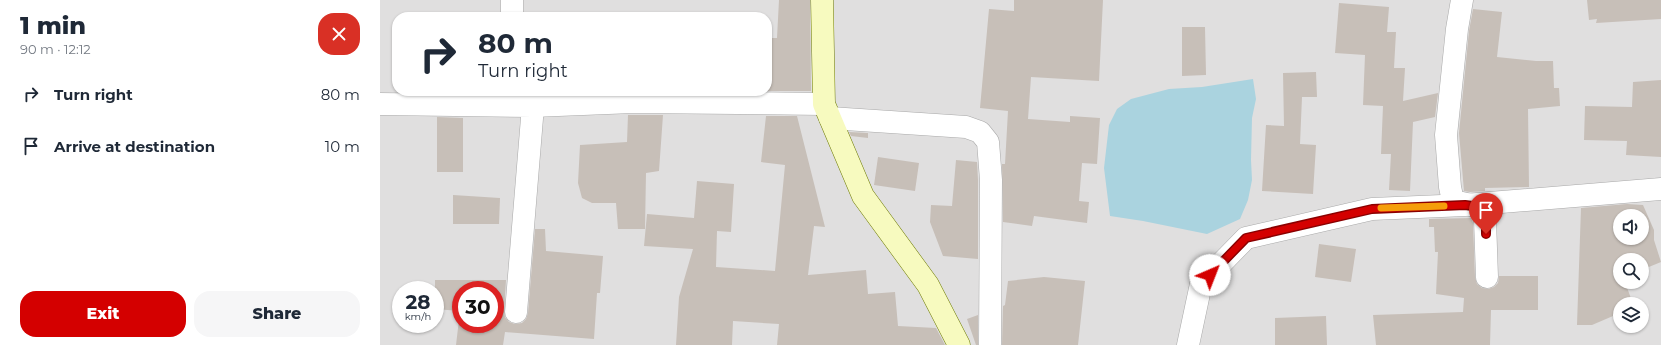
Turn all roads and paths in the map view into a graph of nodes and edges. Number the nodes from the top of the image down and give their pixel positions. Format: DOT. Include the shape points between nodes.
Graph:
graph roads {
  1 [pos="512,0"];
  2 [pos="822,0"];
  3 [pos="1462,0"];
  4 [pos="512,12"];
  5 [pos="518,96"];
  6 [pos="380,104"];
  7 [pos="532,106"];
  8 [pos="827,111"];
  9 [pos="1661,189"];
  10 [pos="1465,205"];
  11 [pos="1488,277"];
  12 [pos="516,312"];
  13 [pos="959,345"];
  14 [pos="990,345"];
  15 [pos="1188,345"];
  1 -- 4 [label="street"];
  2 -- 8 [label="main road"];
  3 -- 10 [label="street" via="1446,135 1450,187 1454,201"];
  5 -- 7 [label="street"];
  6 -- 7 [label="street"];
  7 -- 8 [label="street" via="633,102"];
  7 -- 12 [label="street"];
  8 -- 13 [label="main road" via="863,196 928,285"];
  8 -- 14 [label="street" via="966,127 980,132 988,142 991,180"];
  9 -- 10 [label="street"];
  10 -- 11 [label="street" via="1480,207 1486,220"];
  10 -- 15 [label="street" via="1372,209 1246,238 1201,284"];
}
